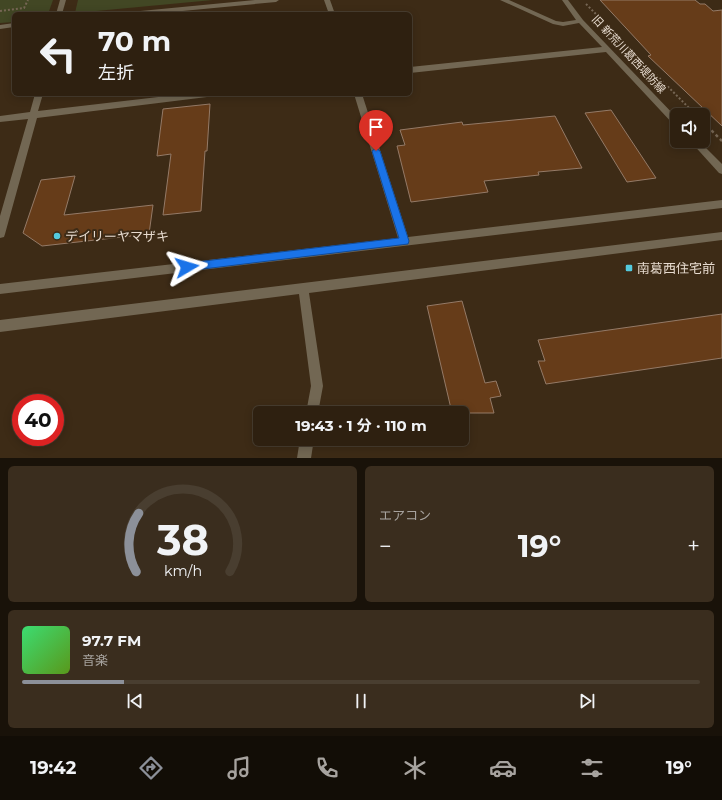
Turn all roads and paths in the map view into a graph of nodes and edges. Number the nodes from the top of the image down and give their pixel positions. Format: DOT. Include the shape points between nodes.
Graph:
graph roads {
  1 [pos="28,0"];
  2 [pos="63,0"];
  3 [pos="276,0"];
  4 [pos="328,0"];
  5 [pos="504,0"];
  6 [pos="565,0"];
  7 [pos="584,2"];
  8 [pos="0,10"];
  9 [pos="60,12"];
  10 [pos="151,12"];
  11 [pos="331,12"];
  12 [pos="581,21"];
  13 [pos="12,25"];
  14 [pos="0,27"];
  15 [pos="608,49"];
  16 [pos="412,70"];
  17 [pos="38,96"];
  18 [pos="190,96"];
  19 [pos="359,96"];
  20 [pos="689,108"];
  21 [pos="33,115"];
  22 [pos="670,115"];
  23 [pos="0,119"];
  24 [pos="710,129"];
  25 [pos="722,141"];
  26 [pos="701,148"];
  27 [pos="722,170"];
  28 [pos="722,204"];
  29 [pos="0,234"];
  30 [pos="722,236"];
  31 [pos="404,241"];
  32 [pos="304,287"];
  33 [pos="0,289"];
  34 [pos="0,326"];
  35 [pos="313,406"];
  36 [pos="306,446"];
  37 [pos="304,458"];
  1 -- 8 [label="path" via="24,8"];
  2 -- 9 [label="street"];
  3 -- 10 [label="street"];
  4 -- 11 [label="street"];
  5 -- 12 [label="street" via="555,23"];
  6 -- 12 [label="street, 旧 新荒川葛西堤防線"];
  7 -- 20 [label="path"];
  12 -- 15 [label="street, 旧 新荒川葛西堤防線"];
  13 -- 14 [label="street"];
  15 -- 16 [label="street"];
  15 -- 22 [label="street, 旧 新荒川葛西堤防線"];
  17 -- 21 [label="street"];
  18 -- 21 [label="street"];
  19 -- 31 [label="street"];
  21 -- 23 [label="street"];
  21 -- 29 [label="street"];
  24 -- 25 [label="path"];
  26 -- 27 [label="street"];
  28 -- 31 [label="street"];
  30 -- 32 [label="street"];
  31 -- 33 [label="street"];
  32 -- 34 [label="street"];
  32 -- 35 [label="street" via="317,386"];
  36 -- 37 [label="street"];
}
